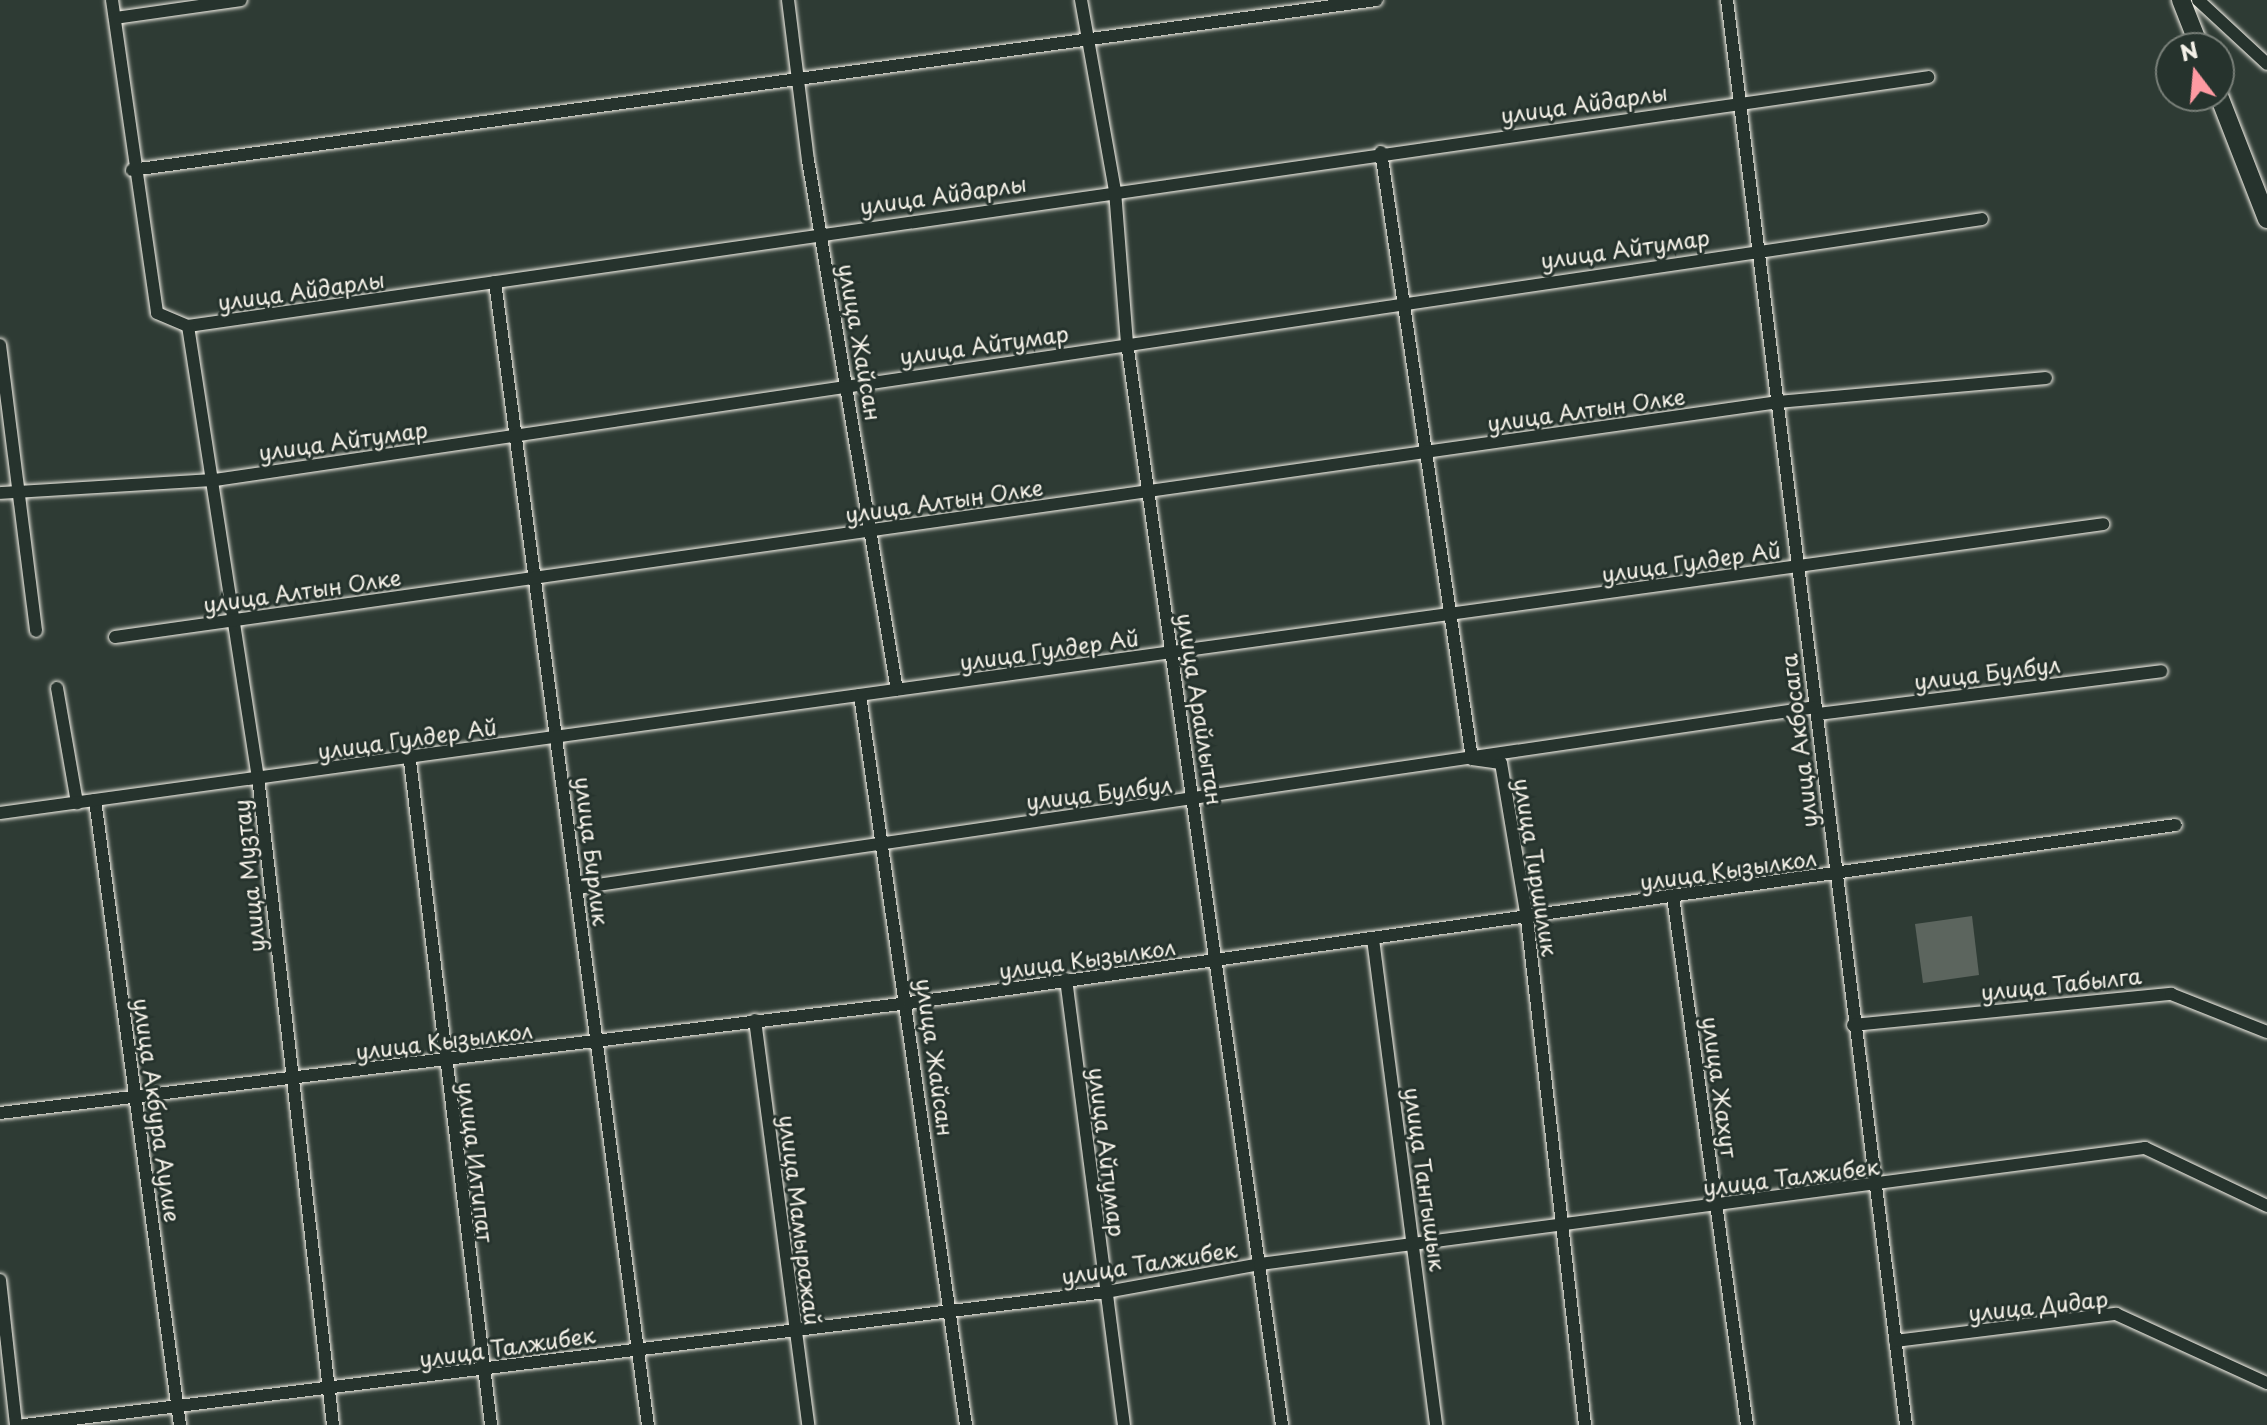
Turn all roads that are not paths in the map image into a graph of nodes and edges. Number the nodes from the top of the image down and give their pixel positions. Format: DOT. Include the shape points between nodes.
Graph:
graph roads {
  1 [pos="112,0"];
  2 [pos="241,0"];
  3 [pos="788,0"];
  4 [pos="1081,0"];
  5 [pos="1376,0"];
  6 [pos="1727,0"];
  7 [pos="2181,0"];
  8 [pos="2198,0"];
  9 [pos="115,18"];
  10 [pos="2194,32"];
  11 [pos="1086,42"];
  12 [pos="2267,64"];
  13 [pos="1928,77"];
  14 [pos="798,81"];
  15 [pos="1736,101"];
  16 [pos="2225,112"];
  17 [pos="1381,152"];
  18 [pos="132,170"];
  19 [pos="1115,191"];
  20 [pos="1982,219"];
  21 [pos="2267,219"];
  22 [pos="821,231"];
  23 [pos="1760,249"];
  24 [pos="495,282"];
  25 [pos="1404,302"];
  26 [pos="188,326"];
  27 [pos="1127,343"];
  28 [pos="0,345"];
  29 [pos="2046,378"];
  30 [pos="848,385"];
  31 [pos="1778,402"];
  32 [pos="4,408"];
  33 [pos="516,434"];
  34 [pos="1426,452"];
  35 [pos="215,480"];
  36 [pos="19,491"];
  37 [pos="1148,491"];
  38 [pos="0,493"];
  39 [pos="2103,524"];
  40 [pos="871,530"];
  41 [pos="1795,567"];
  42 [pos="536,578"];
  43 [pos="1451,614"];
  44 [pos="235,620"];
  45 [pos="36,631"];
  46 [pos="115,637"];
  47 [pos="1172,652"];
  48 [pos="2161,671"];
  49 [pos="57,688"];
  50 [pos="897,690"];
  51 [pos="860,695"];
  52 [pos="1817,710"];
  53 [pos="557,737"];
  54 [pos="1472,759"];
  55 [pos="410,761"];
  56 [pos="258,777"];
  57 [pos="95,800"];
  58 [pos="1195,800"];
  59 [pos="77,803"];
  60 [pos="0,813"];
  61 [pos="2176,825"];
  62 [pos="883,840"];
  63 [pos="1833,873"];
  64 [pos="577,888"];
  65 [pos="1673,897"];
  66 [pos="1527,919"];
  67 [pos="1373,939"];
  68 [pos="1220,961"];
  69 [pos="1066,979"];
  70 [pos="909,1003"];
  71 [pos="755,1020"];
  72 [pos="1853,1025"];
  73 [pos="2267,1032"];
  74 [pos="598,1042"];
  75 [pos="443,1060"];
  76 [pos="289,1079"];
  77 [pos="136,1098"];
  78 [pos="0,1113"];
  79 [pos="1872,1187"];
  80 [pos="1718,1204"];
  81 [pos="2267,1206"];
  82 [pos="1561,1225"];
  83 [pos="1415,1245"];
  84 [pos="1260,1264"];
  85 [pos="0,1280"];
  86 [pos="1106,1292"];
  87 [pos="950,1308"];
  88 [pos="794,1328"];
  89 [pos="1895,1341"];
  90 [pos="638,1349"];
  91 [pos="484,1370"];
  92 [pos="2267,1383"];
  93 [pos="328,1388"];
  94 [pos="177,1401"];
  95 [pos="16,1425"];
  96 [pos="24,1425"];
  97 [pos="180,1425"];
  98 [pos="333,1425"];
  99 [pos="491,1425"];
  100 [pos="648,1425"];
  101 [pos="808,1425"];
  102 [pos="966,1425"];
  103 [pos="1124,1425"];
  104 [pos="1282,1425"];
  105 [pos="1436,1425"];
  106 [pos="1585,1425"];
  107 [pos="1747,1425"];
  108 [pos="1906,1425"];
  1 -- 9 [label="street"];
  2 -- 9 [label="street"];
  3 -- 14 [label="street, улица Жайсан"];
  4 -- 11 [label="street, улица Арайлытан"];
  5 -- 11 [label="street"];
  6 -- 15 [label="street, улица Акбосага"];
  7 -- 10 [label="street"];
  8 -- 12 [label="street"];
  9 -- 18 [label="street"];
  11 -- 14 [label="street"];
  11 -- 19 [label="street, улица Арайлытан"];
  13 -- 15 [label="street, улица Айдарлы"];
  14 -- 18 [label="street"];
  14 -- 22 [label="street, улица Жайсан"];
  15 -- 17 [label="street, улица Айдарлы"];
  15 -- 23 [label="street, улица Акбосага"];
  16 -- 21 [label="street"];
  17 -- 19 [label="street, улица Айдарлы"];
  17 -- 25 [label="street"];
  18 -- 26 [label="street" via="157,313"];
  19 -- 22 [label="street, улица Айдарлы"];
  19 -- 27 [label="street, улица Арайлытан"];
  20 -- 23 [label="street, улица Айтумар"];
  22 -- 24 [label="street, улица Айдарлы"];
  22 -- 30 [label="street, улица Жайсан"];
  23 -- 25 [label="street, улица Айтумар"];
  23 -- 31 [label="street, улица Акбосага"];
  24 -- 26 [label="street, улица Айдарлы"];
  24 -- 33 [label="street, улица Бирлик"];
  25 -- 27 [label="street, улица Айтумар"];
  25 -- 34 [label="street"];
  26 -- 35 [label="street, улица Музтау"];
  27 -- 30 [label="street, улица Айтумар"];
  27 -- 37 [label="street, улица Арайлытан"];
  28 -- 32 [label="street"];
  29 -- 31 [label="street, улица Алтын Олке"];
  30 -- 33 [label="street, улица Айтумар"];
  30 -- 40 [label="street, улица Жайсан"];
  31 -- 34 [label="street, улица Алтын Олке"];
  31 -- 41 [label="street, улица Акбосага"];
  32 -- 36 [label="street"];
  33 -- 35 [label="street, улица Айтумар"];
  33 -- 42 [label="street, улица Бирлик"];
  34 -- 37 [label="street, улица Алтын Олке"];
  34 -- 43 [label="street"];
  35 -- 36 [label="street, улица Айтумар"];
  35 -- 44 [label="street, улица Музтау"];
  36 -- 38 [label="street, улица Айтумар"];
  36 -- 45 [label="street"];
  37 -- 40 [label="street, улица Алтын Олке"];
  37 -- 47 [label="street, улица Арайлытан"];
  39 -- 41 [label="street, улица Гулдер Ай"];
  40 -- 42 [label="street, улица Алтын Олке"];
  40 -- 50 [label="street, улица Жайсан"];
  41 -- 43 [label="street, улица Гулдер Ай"];
  41 -- 52 [label="street, улица Акбосага"];
  42 -- 44 [label="street, улица Алтын Олке"];
  42 -- 53 [label="street, улица Бирлик"];
  43 -- 47 [label="street, улица Гулдер Ай"];
  43 -- 54 [label="street"];
  44 -- 46 [label="street, улица Алтын Олке"];
  44 -- 56 [label="street, улица Музтау"];
  47 -- 50 [label="street, улица Гулдер Ай"];
  47 -- 58 [label="street, улица Арайлытан"];
  48 -- 52 [label="street, улица Булбул"];
  49 -- 59 [label="street"];
  50 -- 51 [label="street, улица Гулдер Ай"];
  51 -- 53 [label="street, улица Гулдер Ай"];
  51 -- 62 [label="street, улица Жайсан"];
  52 -- 54 [label="street, улица Булбул"];
  52 -- 63 [label="street, улица Акбосага"];
  53 -- 55 [label="street, улица Гулдер Ай"];
  53 -- 64 [label="street, улица Бирлик"];
  54 -- 58 [label="street, улица Булбул"];
  54 -- 66 [label="street, улица Тиршилик" via="1501,763"];
  55 -- 56 [label="street, улица Гулдер Ай"];
  55 -- 75 [label="street, улица Илтипат"];
  56 -- 57 [label="street, улица Гулдер Ай"];
  56 -- 76 [label="street, улица Музтау"];
  57 -- 59 [label="street, улица Гулдер Ай"];
  57 -- 77 [label="street, улица Акбура Аулие"];
  58 -- 62 [label="street, улица Булбул"];
  58 -- 68 [label="street, улица Арайлытан"];
  59 -- 60 [label="street, улица Гулдер Ай"];
  61 -- 63 [label="street, улица Кызылкол"];
  62 -- 64 [label="street, улица Булбул"];
  62 -- 70 [label="street, улица Жайсан"];
  63 -- 65 [label="street, улица Кызылкол"];
  63 -- 72 [label="street, улица Акбосага"];
  64 -- 74 [label="street, улица Бирлик"];
  65 -- 66 [label="street, улица Кызылкол"];
  65 -- 80 [label="street, улица Жахут"];
  66 -- 67 [label="street, улица Кызылкол"];
  66 -- 82 [label="street, улица Тиршилик"];
  67 -- 68 [label="street, улица Кызылкол"];
  67 -- 83 [label="street, улица Тангышык"];
  68 -- 69 [label="street, улица Кызылкол"];
  68 -- 84 [label="street, улица Арайлытан"];
  69 -- 70 [label="street, улица Кызылкол"];
  69 -- 86 [label="street, улица Айтумар"];
  70 -- 71 [label="street, улица Кызылкол"];
  70 -- 87 [label="street, улица Жайсан"];
  71 -- 74 [label="street, улица Кызылкол"];
  71 -- 88 [label="street, улица Мамыражай"];
  72 -- 73 [label="street, улица Табылга" via="2171,994"];
  72 -- 79 [label="street, улица Акбосага"];
  74 -- 75 [label="street, улица Кызылкол"];
  74 -- 90 [label="street, улица Бирлик"];
  75 -- 76 [label="street, улица Кызылкол"];
  75 -- 91 [label="street, улица Илтипат"];
  76 -- 77 [label="street, улица Кызылкол"];
  76 -- 93 [label="street, улица Музтау"];
  77 -- 78 [label="street, улица Кызылкол"];
  77 -- 94 [label="street, улица Акбура Аулие"];
  79 -- 80 [label="street, улица Талжибек"];
  79 -- 81 [label="street, улица Талжибек" via="2145,1148"];
  79 -- 89 [label="street, улица Акбосага"];
  80 -- 82 [label="street, улица Талжибек"];
  80 -- 107 [label="street, улица Жахут"];
  82 -- 83 [label="street, улица Талжибек"];
  82 -- 106 [label="street, улица Тиршилик"];
  83 -- 84 [label="street, улица Талжибек"];
  83 -- 105 [label="street, улица Тангышык"];
  84 -- 86 [label="street, улица Талжибек"];
  84 -- 104 [label="street, улица Арайлытан"];
  85 -- 95 [label="street"];
  86 -- 87 [label="street, улица Талжибек"];
  86 -- 103 [label="street, улица Айтумар"];
  87 -- 88 [label="street, улица Талжибек"];
  87 -- 102 [label="street, улица Жайсан"];
  88 -- 90 [label="street, улица Талжибек"];
  88 -- 101 [label="street, улица Мамыражай"];
  89 -- 92 [label="street, улица Дидар" via="2116,1314"];
  89 -- 108 [label="street, улица Акбосага"];
  90 -- 91 [label="street, улица Талжибек"];
  90 -- 100 [label="street, улица Бирлик"];
  91 -- 93 [label="street, улица Талжибек"];
  91 -- 99 [label="street, улица Илтипат"];
  93 -- 94 [label="street, улица Талжибек"];
  93 -- 98 [label="street, улица Музтау"];
  94 -- 96 [label="street, улица Талжибек"];
  94 -- 97 [label="street, улица Акбура Аулие"];
}
